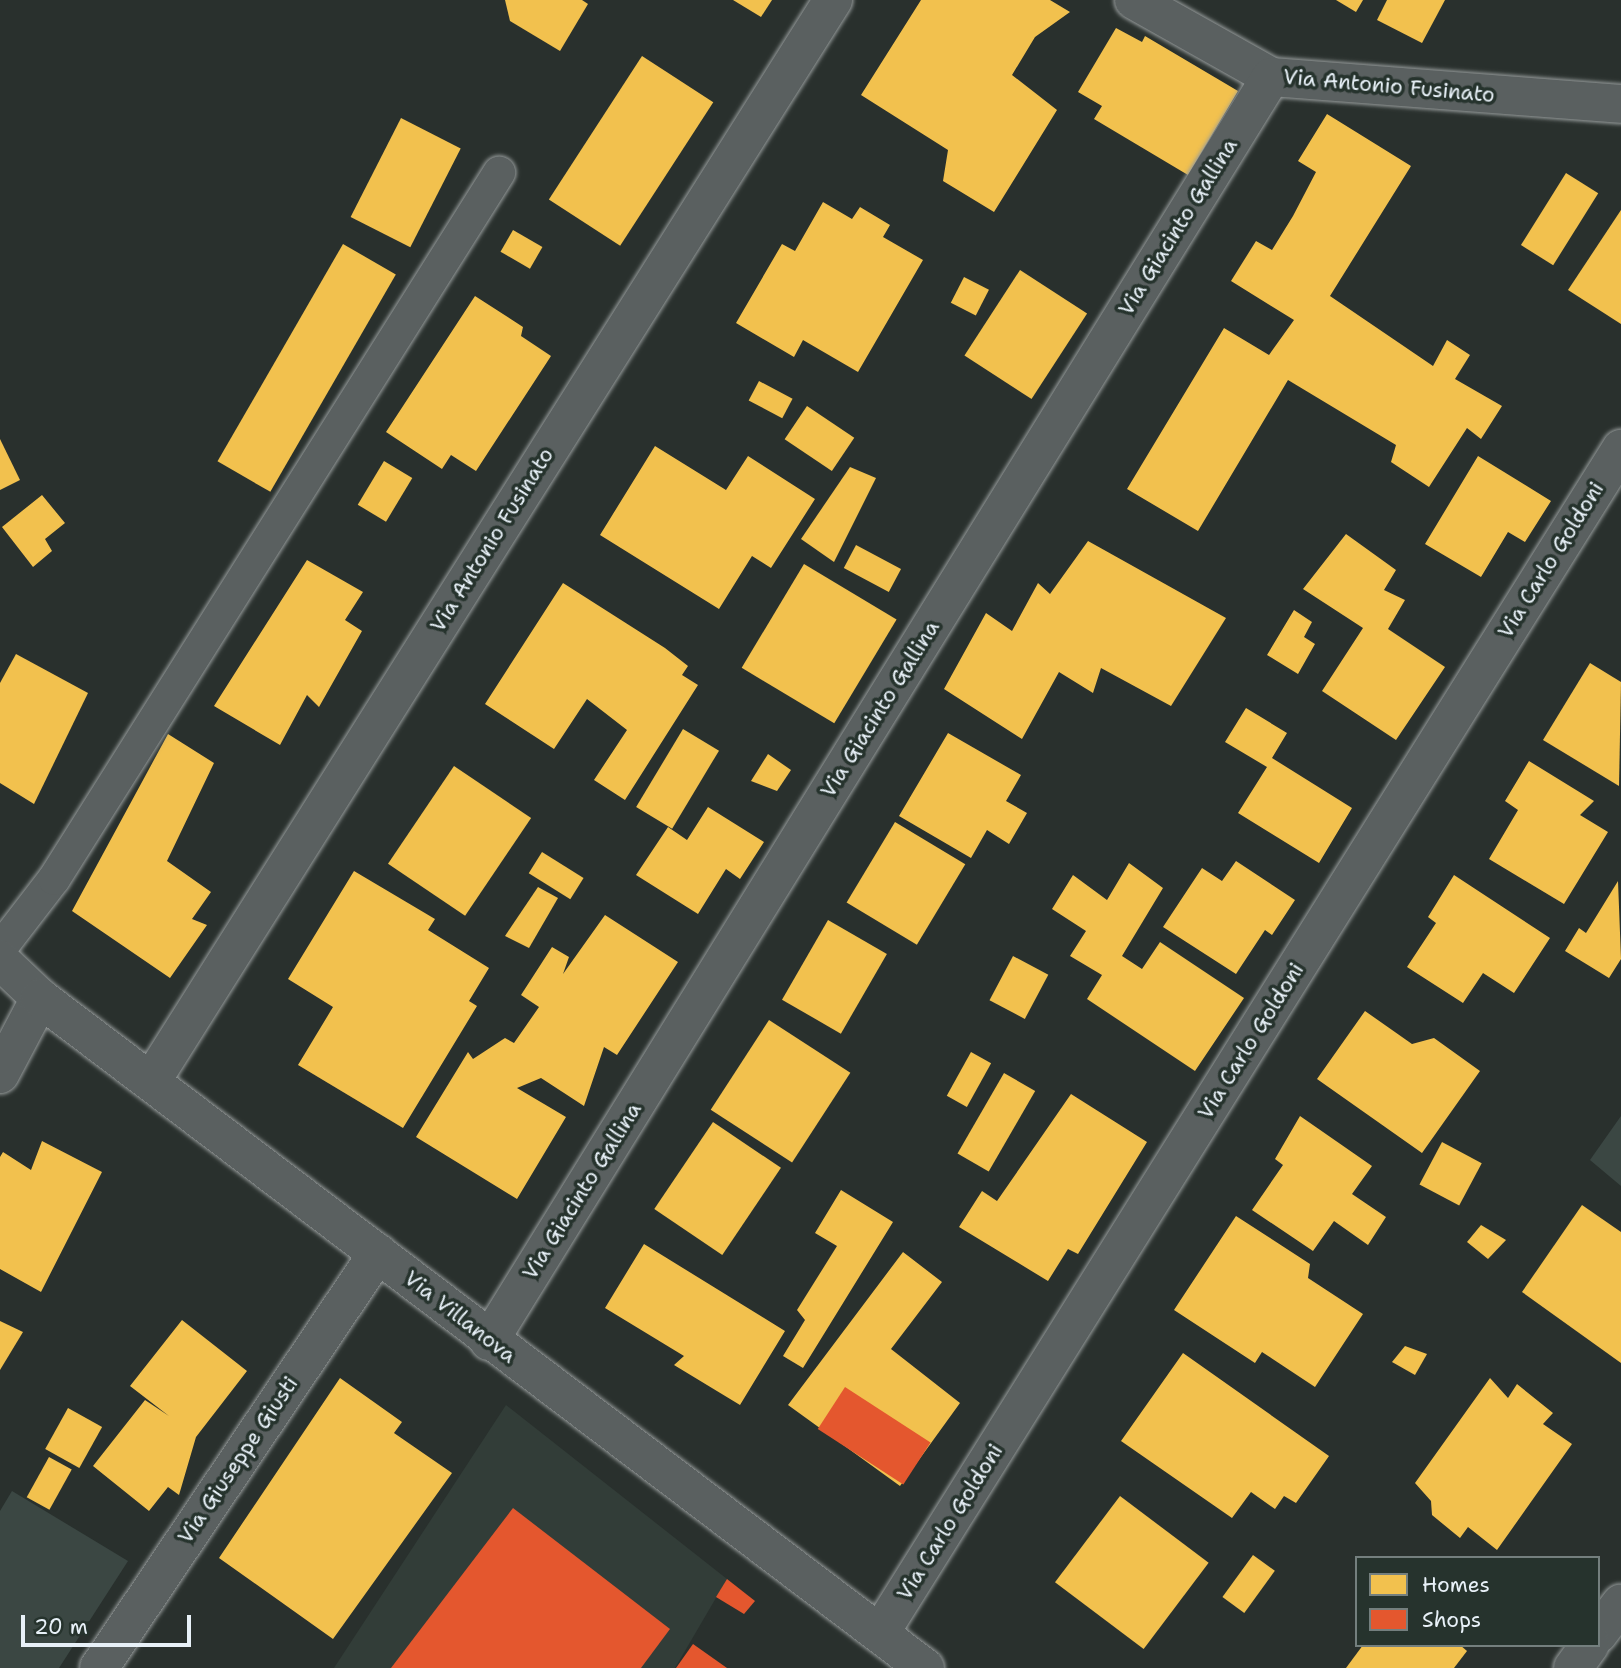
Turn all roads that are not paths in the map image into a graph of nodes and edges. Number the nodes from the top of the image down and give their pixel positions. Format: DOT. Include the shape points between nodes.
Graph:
graph roads {
  1 [pos="833,0"];
  2 [pos="1135,0"];
  3 [pos="1270,77"];
  4 [pos="1621,104"];
  5 [pos="499,173"];
  6 [pos="1621,449"];
  7 [pos="0,949"];
  8 [pos="0,960"];
  9 [pos="40,998"];
  10 [pos="0,1074"];
  11 [pos="152,1080"];
  12 [pos="378,1253"];
  13 [pos="489,1341"];
  14 [pos="1621,1604"];
  15 [pos="1600,1631"];
  16 [pos="880,1633"];
  17 [pos="1589,1647"];
  18 [pos="99,1668"];
  19 [pos="925,1668"];
  20 [pos="1573,1668"];
  1 -- 11 [label="street, Via Antonio Fusinato"];
  2 -- 3 [label="street, Via Antonio Fusinato"];
  3 -- 4 [label="street, Via Antonio Fusinato"];
  3 -- 13 [label="street, Via Giacinto Gallina"];
  5 -- 7 [label="lane" via="54,879"];
  6 -- 16 [label="street, Via Carlo Goldoni"];
  8 -- 9 [label="street, Via Villanova"];
  9 -- 10 [label="street"];
  9 -- 11 [label="street, Via Villanova"];
  11 -- 12 [label="street, Via Villanova"];
  12 -- 13 [label="street, Via Villanova"];
  12 -- 18 [label="street, Via Giuseppe Giusti"];
  13 -- 16 [label="street, Via Villanova"];
  14 -- 15 [label="street"];
  16 -- 19 [label="street, Via Villanova"];
  17 -- 20 [label="street"];
}
